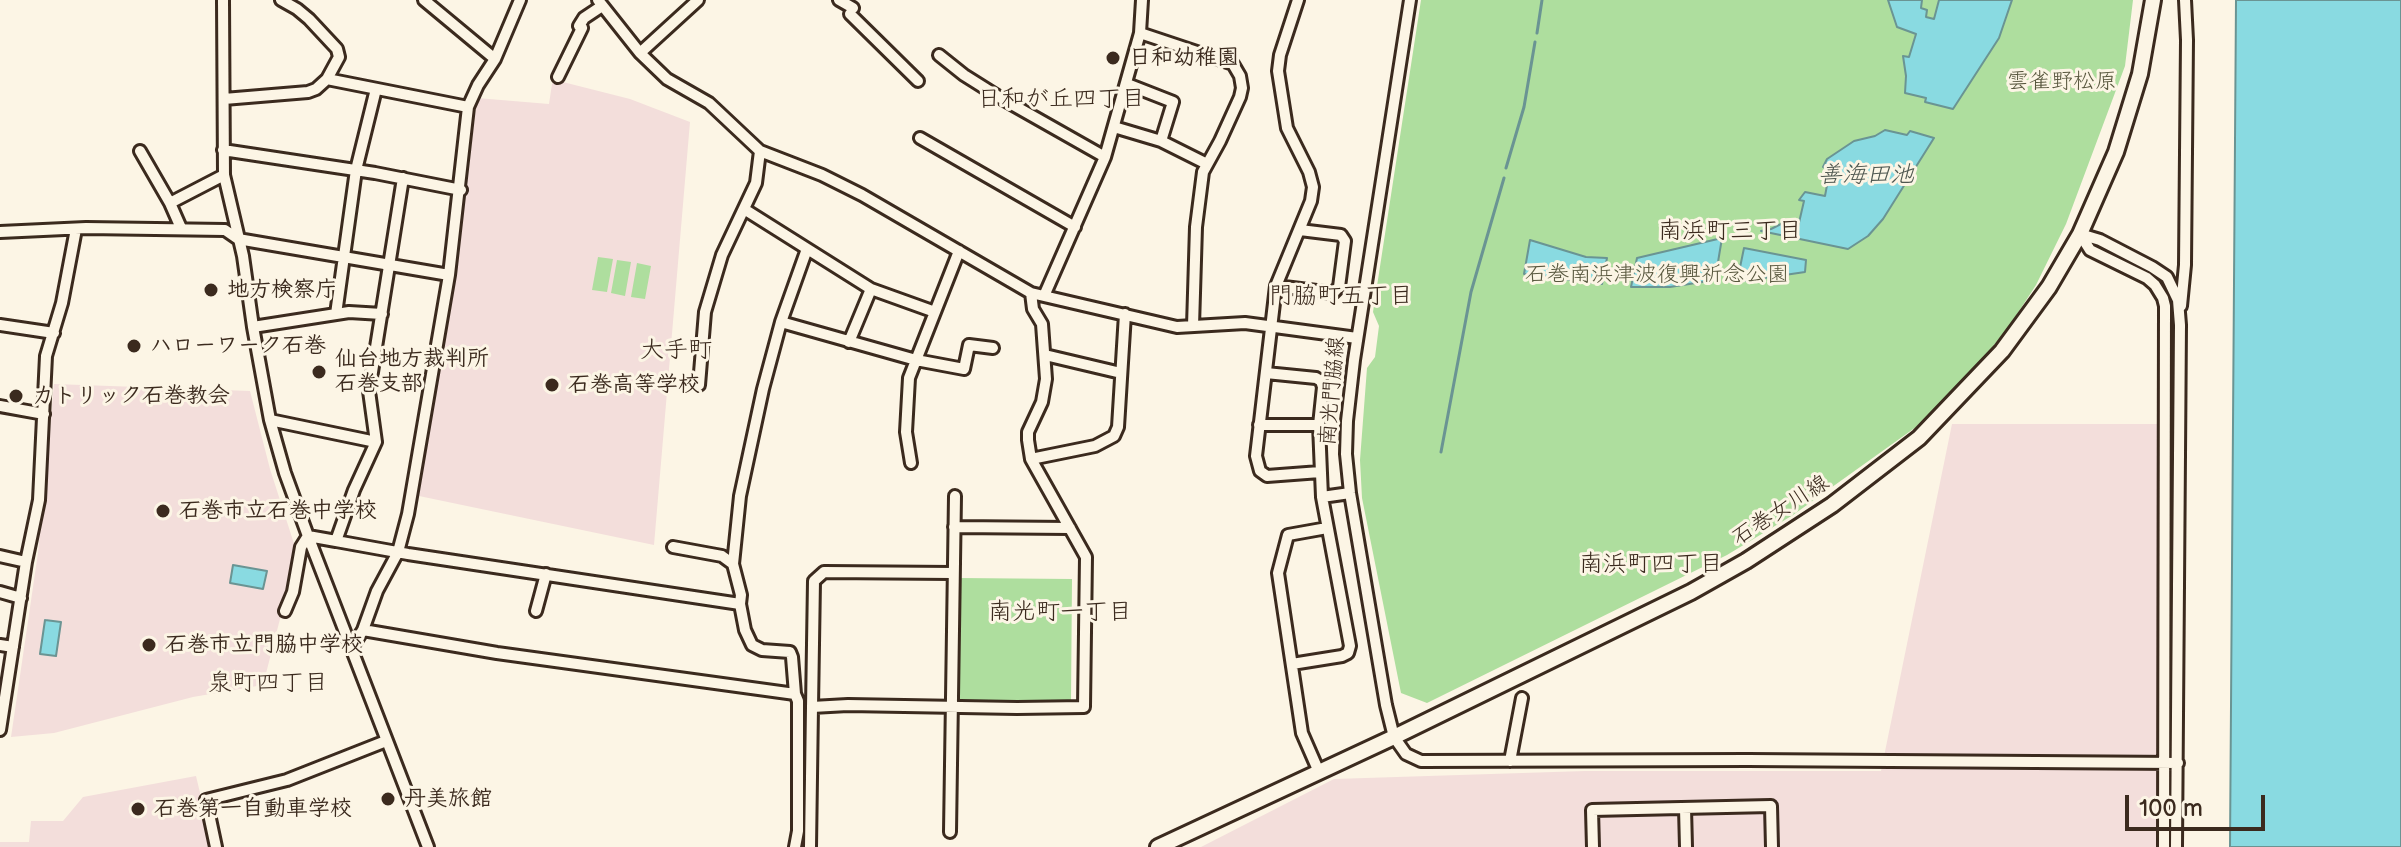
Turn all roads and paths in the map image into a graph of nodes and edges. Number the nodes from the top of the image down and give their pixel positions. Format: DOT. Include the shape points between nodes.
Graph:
graph roads {
  1 [pos="223,0"];
  2 [pos="281,0"];
  3 [pos="424,0"];
  4 [pos="520,0"];
  5 [pos="698,0"];
  6 [pos="839,0"];
  7 [pos="1142,0"];
  8 [pos="1298,0"];
  9 [pos="1410,0"];
  10 [pos="2153,0"];
  11 [pos="2185,0"];
  12 [pos="600,3"];
  13 [pos="1140,33"];
  14 [pos="640,53"];
  15 [pos="939,55"];
  16 [pos="495,59"];
  17 [pos="558,77"];
  18 [pos="327,79"];
  19 [pos="918,81"];
  20 [pos="1127,84"];
  21 [pos="376,89"];
  22 [pos="224,99"];
  23 [pos="468,107"];
  24 [pos="1114,127"];
  25 [pos="920,138"];
  26 [pos="1161,141"];
  27 [pos="223,150"];
  28 [pos="140,151"];
  29 [pos="760,151"];
  30 [pos="1105,157"];
  31 [pos="1207,164"];
  32 [pos="356,170"];
  33 [pos="224,175"];
  34 [pos="403,178"];
  35 [pos="461,190"];
  36 [pos="170,203"];
  37 [pos="744,209"];
  38 [pos="1075,227"];
  39 [pos="181,228"];
  40 [pos="76,229"];
  41 [pos="1300,230"];
  42 [pos="0,232"];
  43 [pos="2080,234"];
  44 [pos="238,239"];
  45 [pos="807,249"];
  46 [pos="959,251"];
  47 [pos="344,256"];
  48 [pos="391,264"];
  49 [pos="449,275"];
  50 [pos="1276,286"];
  51 [pos="871,289"];
  52 [pos="1031,293"];
  53 [pos="1044,296"];
  54 [pos="935,312"];
  55 [pos="336,314"];
  56 [pos="382,314"];
  57 [pos="1125,314"];
  58 [pos="781,322"];
  59 [pos="0,325"];
  60 [pos="2180,325"];
  61 [pos="1193,326"];
  62 [pos="253,327"];
  63 [pos="1271,327"];
  64 [pos="54,333"];
  65 [pos="1357,338"];
  66 [pos="849,342"];
  67 [pos="993,348"];
  68 [pos="1045,355"];
  69 [pos="916,360"];
  70 [pos="1121,373"];
  71 [pos="1266,373"];
  72 [pos="699,385"];
  73 [pos="0,406"];
  74 [pos="44,414"];
  75 [pos="270,420"];
  76 [pos="1259,425"];
  77 [pos="1319,425"];
  78 [pos="376,442"];
  79 [pos="1031,459"];
  80 [pos="911,463"];
  81 [pos="1320,472"];
  82 [pos="1350,493"];
  83 [pos="955,496"];
  84 [pos="1322,497"];
  85 [pos="954,527"];
  86 [pos="1070,528"];
  87 [pos="1327,528"];
  88 [pos="308,536"];
  89 [pos="336,541"];
  90 [pos="673,547"];
  91 [pos="398,552"];
  92 [pos="0,556"];
  93 [pos="26,562"];
  94 [pos="733,564"];
  95 [pos="953,573"];
  96 [pos="546,574"];
  97 [pos="0,592"];
  98 [pos="21,598"];
  99 [pos="740,604"];
  100 [pos="285,611"];
  101 [pos="536,611"];
  102 [pos="363,630"];
  103 [pos="0,645"];
  104 [pos="13,647"];
  105 [pos="351,649"];
  106 [pos="1292,664"];
  107 [pos="3,690"];
  108 [pos="795,694"];
  109 [pos="1522,698"];
  110 [pos="812,707"];
  111 [pos="952,708"];
  112 [pos="0,730"];
  113 [pos="1394,737"];
  114 [pos="386,741"];
  115 [pos="1510,761"];
  116 [pos="2165,762"];
  117 [pos="2178,763"];
  118 [pos="1319,772"];
  119 [pos="1685,808"];
  120 [pos="804,832"];
  121 [pos="950,832"];
  122 [pos="216,847"];
  123 [pos="428,847"];
  124 [pos="795,847"];
  125 [pos="810,847"];
  126 [pos="1158,847"];
  127 [pos="1593,847"];
  128 [pos="1686,847"];
  129 [pos="1772,847"];
  130 [pos="2164,847"];
  131 [pos="2176,847"];
  1 -- 22 [label="street"];
  2 -- 18 [label="street" via="337,49 339,57"];
  3 -- 16 [label="street"];
  4 -- 16 [label="street"];
  5 -- 14 [label="street"];
  6 -- 19 [label="street"];
  7 -- 13 [label="street"];
  8 -- 41 [label="street" via="1278,71 1287,128 1313,187"];
  9 -- 65 [label="street, 南光門脇線"];
  10 -- 43 [label="main road, 石巻女川線" via="2140,74 2116,152"];
  11 -- 60 [label="street" via="2185,265"];
  12 -- 14 [label="street"];
  12 -- 17 [label="street" via="579,26"];
  13 -- 20 [label="street"];
  13 -- 31 [label="street" via="1237,69 1240,97"];
  14 -- 29 [label="street" via="667,79 709,103"];
  15 -- 30 [label="street" via="999,97"];
  16 -- 23 [label="street"];
  18 -- 21 [label="street"];
  18 -- 22 [label="street" via="308,92"];
  20 -- 24 [label="street"];
  20 -- 26 [label="street" via="1173,102"];
  21 -- 23 [label="street"];
  21 -- 32 [label="street"];
  22 -- 27 [label="street"];
  23 -- 35 [label="street"];
  24 -- 26 [label="street"];
  24 -- 30 [label="street"];
  25 -- 38 [label="street"];
  26 -- 31 [label="street"];
  27 -- 32 [label="street"];
  27 -- 33 [label="street"];
  28 -- 36 [label="street"];
  29 -- 37 [label="street" via="756,183"];
  29 -- 46 [label="street" via="822,175"];
  30 -- 38 [label="street"];
  31 -- 61 [label="street" via="1196,227"];
  32 -- 34 [label="street"];
  32 -- 47 [label="street"];
  33 -- 36 [label="street"];
  33 -- 44 [label="street"];
  34 -- 35 [label="street"];
  34 -- 48 [label="street"];
  35 -- 49 [label="street"];
  36 -- 39 [label="street"];
  37 -- 45 [label="street"];
  37 -- 72 [label="street" via="722,255 705,312"];
  38 -- 53 [label="street"];
  39 -- 40 [label="street"];
  39 -- 44 [label="street" via="225,230"];
  40 -- 42 [label="street"];
  40 -- 64 [label="street"];
  41 -- 50 [label="street"];
  41 -- 50 [label="street" via="1341,235 1345,241 1339,287 1333,293"];
  43 -- 60 [label="street" via="2167,277 2178,300"];
  43 -- 113 [label="main road, 石巻女川線" via="2049,287 1974,383 1919,438 1832,505 1691,592"];
  43 -- 116 [label="street" via="2090,250 2147,278 2165,306"];
  44 -- 47 [label="street"];
  44 -- 62 [label="street"];
  45 -- 51 [label="street"];
  45 -- 58 [label="street"];
  46 -- 52 [label="street"];
  46 -- 54 [label="street"];
  47 -- 48 [label="street"];
  47 -- 55 [label="street"];
  48 -- 49 [label="street"];
  48 -- 56 [label="street"];
  49 -- 91 [label="street"];
  50 -- 63 [label="street"];
  51 -- 54 [label="street"];
  51 -- 66 [label="street"];
  52 -- 53 [label="street"];
  52 -- 68 [label="street"];
  53 -- 57 [label="street"];
  54 -- 69 [label="street"];
  55 -- 56 [label="street"];
  55 -- 62 [label="street"];
  56 -- 78 [label="street" via="369,391"];
  57 -- 61 [label="street" via="1167,326"];
  57 -- 70 [label="street"];
  58 -- 66 [label="street"];
  58 -- 94 [label="street" via="740,496"];
  59 -- 64 [label="street"];
  60 -- 117 [label="street"];
  61 -- 63 [label="street"];
  62 -- 75 [label="street"];
  63 -- 65 [label="street"];
  63 -- 71 [label="street"];
  64 -- 74 [label="street" via="46,356"];
  65 -- 82 [label="street, 南光門脇線" via="1347,421"];
  66 -- 69 [label="street"];
  67 -- 69 [label="street" via="969,345 964,369"];
  68 -- 70 [label="street"];
  68 -- 79 [label="street" via="1042,402 1028,432"];
  69 -- 80 [label="street" via="909,378 906,432"];
  70 -- 79 [label="street" via="1114,436 1095,446"];
  71 -- 76 [label="street"];
  71 -- 77 [label="street" via="1321,381"];
  73 -- 74 [label="street"];
  74 -- 93 [label="street" via="39,500"];
  75 -- 78 [label="street"];
  75 -- 88 [label="street"];
  76 -- 77 [label="street"];
  76 -- 81 [label="street" via="1260,471 1267,476"];
  77 -- 81 [label="street"];
  78 -- 89 [label="street"];
  79 -- 86 [label="street"];
  81 -- 84 [label="street"];
  82 -- 84 [label="street"];
  82 -- 113 [label="street, 南光門脇線"];
  83 -- 85 [label="street"];
  84 -- 87 [label="street"];
  85 -- 86 [label="street"];
  85 -- 95 [label="street"];
  86 -- 111 [label="street" via="1086,557 1084,707"];
  87 -- 106 [label="street" via="1288,535 1278,573"];
  87 -- 106 [label="street" via="1350,646 1342,656"];
  88 -- 89 [label="street"];
  88 -- 100 [label="street"];
  88 -- 105 [label="street"];
  89 -- 91 [label="street"];
  90 -- 94 [label="street" via="722,556"];
  91 -- 96 [label="street"];
  91 -- 102 [label="street"];
  92 -- 93 [label="street"];
  93 -- 98 [label="street"];
  94 -- 99 [label="street"];
  95 -- 110 [label="street" via="824,572 814,581"];
  95 -- 111 [label="street"];
  96 -- 99 [label="street"];
  96 -- 101 [label="street"];
  97 -- 98 [label="street"];
  98 -- 104 [label="street"];
  99 -- 108 [label="street" via="752,645 790,652"];
  102 -- 105 [label="street"];
  102 -- 108 [label="street"];
  103 -- 104 [label="street"];
  104 -- 107 [label="street"];
  105 -- 114 [label="street"];
  106 -- 118 [label="street" via="1302,733"];
  107 -- 112 [label="street"];
  108 -- 120 [label="street"];
  109 -- 115 [label="street"];
  110 -- 111 [label="street"];
  110 -- 120 [label="street"];
  111 -- 121 [label="street"];
  113 -- 115 [label="street" via="1406,754 1421,761"];
  113 -- 118 [label="main road, 石巻女川線"];
  114 -- 122 [label="street" via="287,780 206,800"];
  114 -- 123 [label="street"];
  115 -- 116 [label="street"];
  116 -- 117 [label="street"];
  116 -- 130 [label="street"];
  117 -- 131 [label="street"];
  118 -- 126 [label="main road, 石巻女川線"];
  119 -- 127 [label="street" via="1592,810"];
  119 -- 128 [label="street"];
  119 -- 129 [label="street" via="1771,806"];
  120 -- 124 [label="street"];
  120 -- 125 [label="street"];
}
